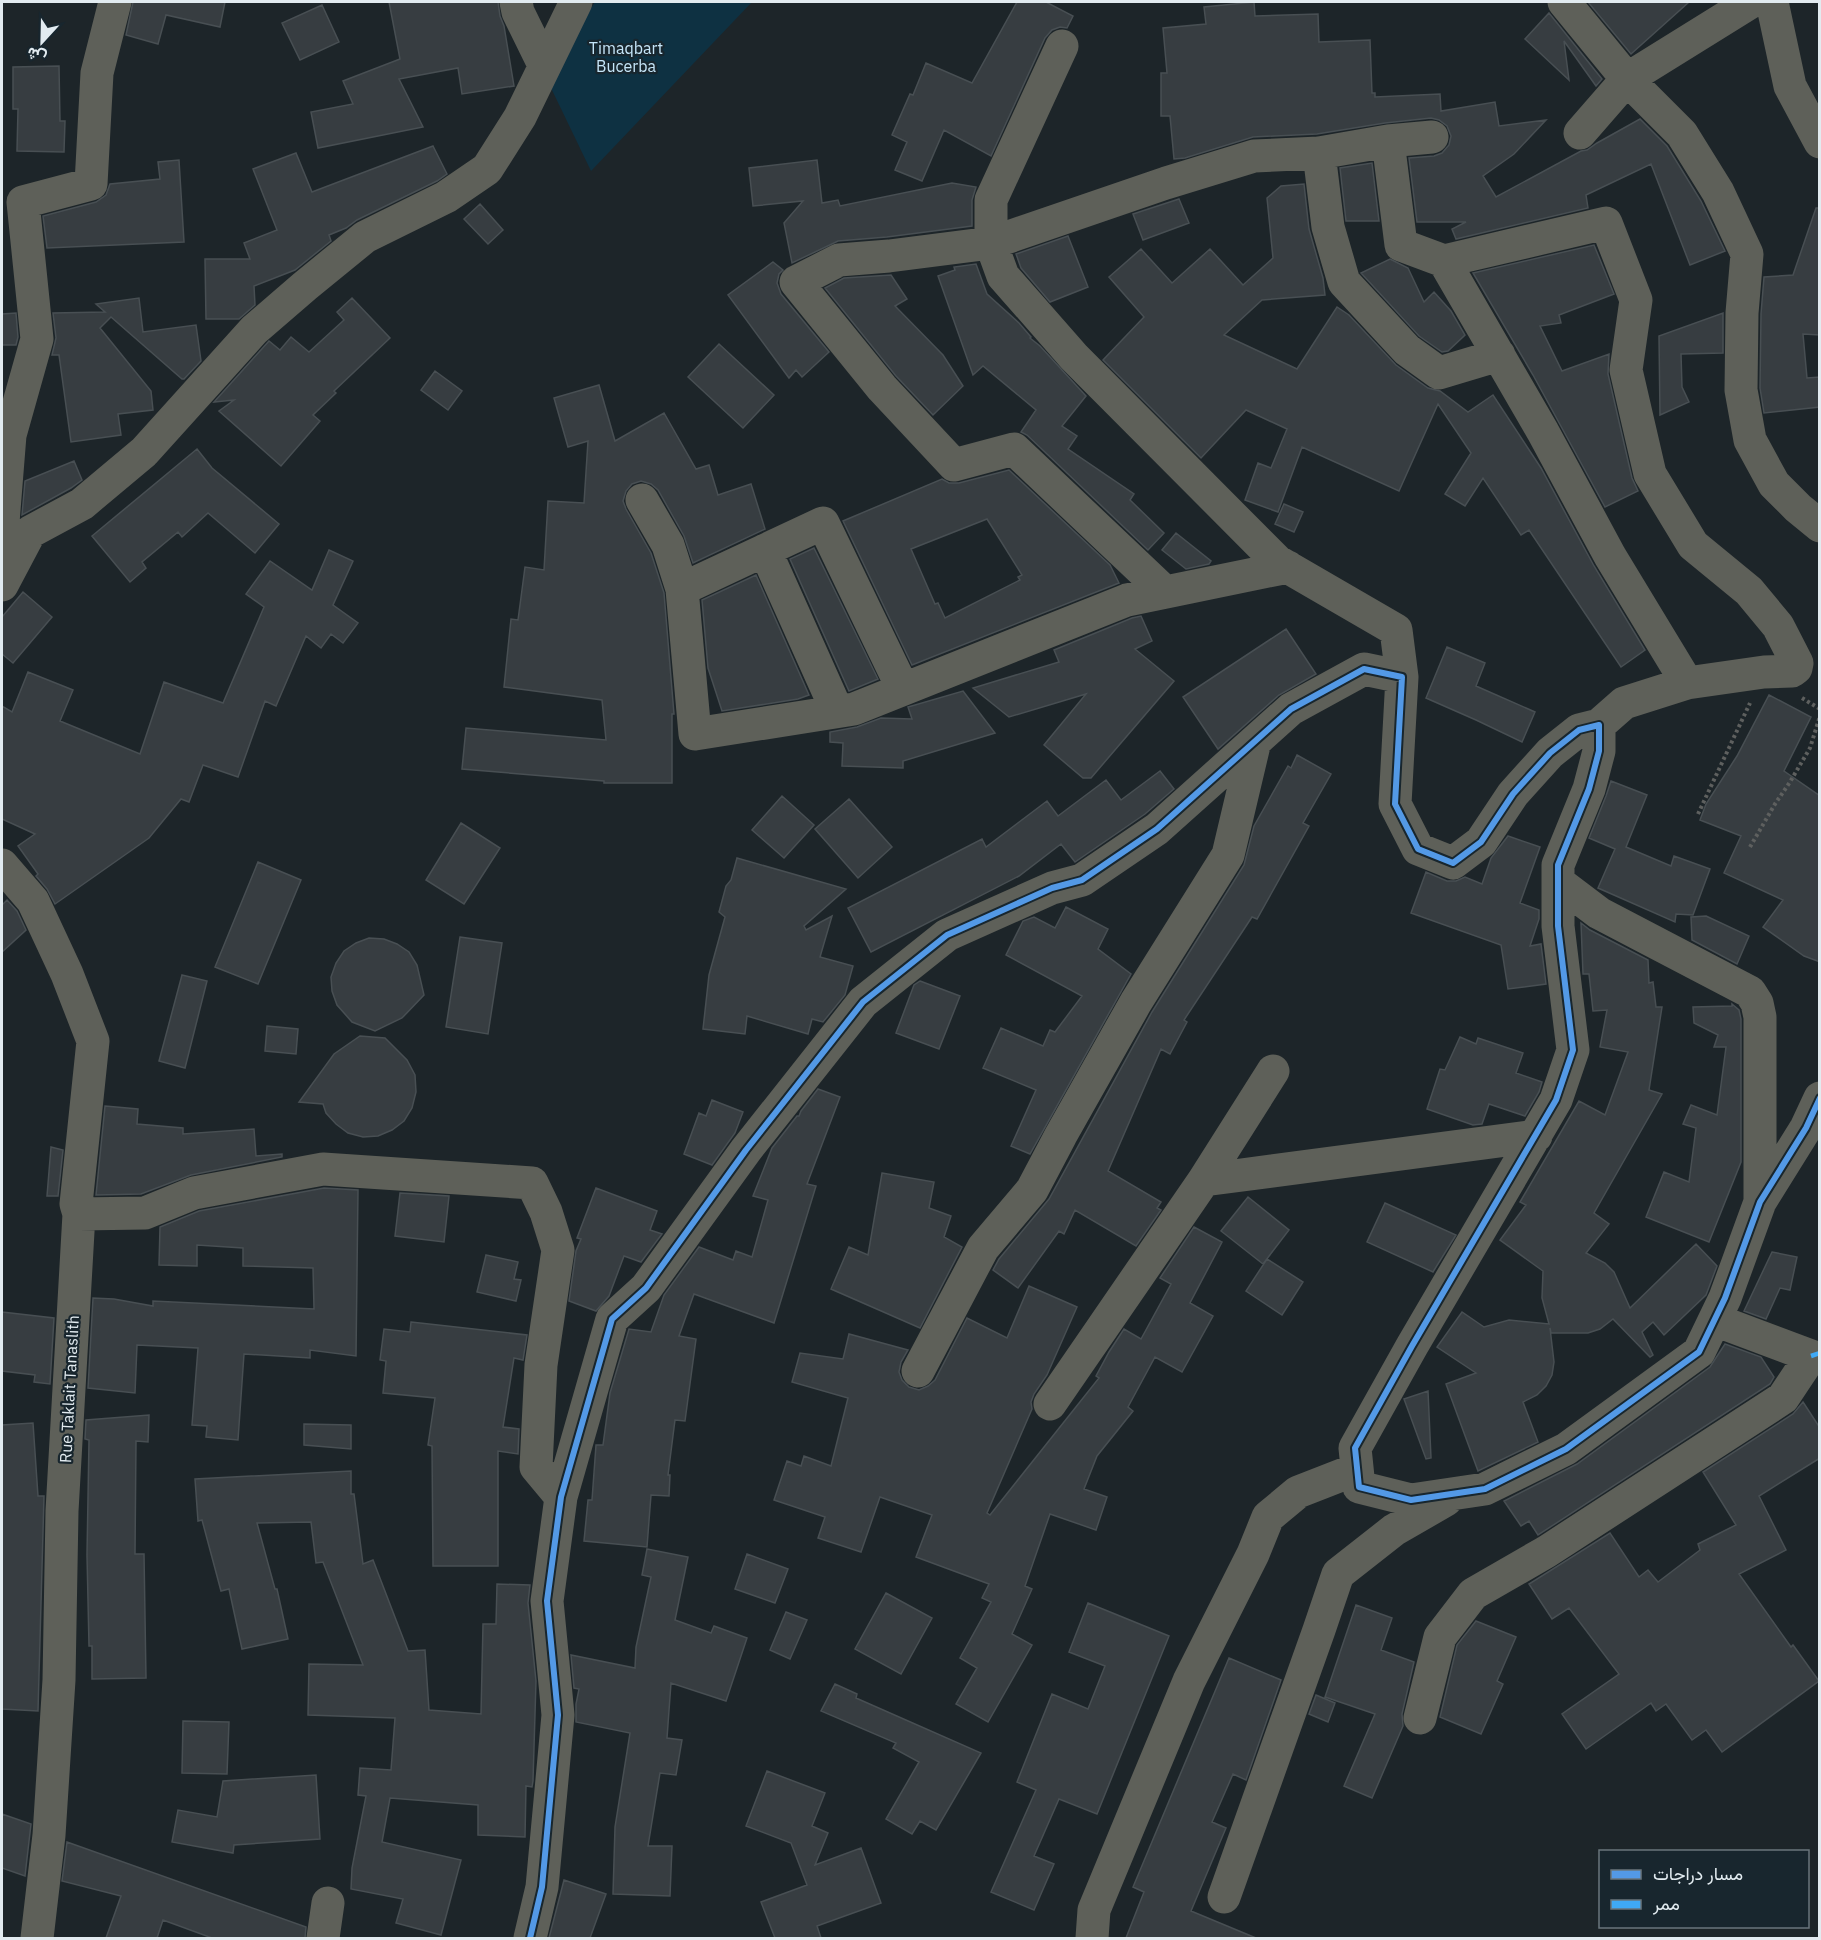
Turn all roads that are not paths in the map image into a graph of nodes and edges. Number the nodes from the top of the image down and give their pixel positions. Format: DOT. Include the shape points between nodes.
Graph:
graph roads {
  1 [pos="115,2"];
  2 [pos="516,2"];
  3 [pos="576,2"];
  4 [pos="1564,2"];
  5 [pos="1752,2"];
  6 [pos="1772,2"];
  7 [pos="1062,46"];
  8 [pos="544,66"];
  9 [pos="1627,79"];
  10 [pos="1580,133"];
  11 [pos="1432,137"];
  12 [pos="1388,141"];
  13 [pos="1820,142"];
  14 [pos="1320,153"];
  15 [pos="991,243"];
  16 [pos="1444,261"];
  17 [pos="1498,355"];
  18 [pos="642,500"];
  19 [pos="1820,526"];
  20 [pos="2,535"];
  21 [pos="2,547"];
  22 [pos="765,550"];
  23 [pos="1288,567"];
  24 [pos="3,583"];
  25 [pos="682,590"];
  26 [pos="1165,592"];
  27 [pos="1402,676"];
  28 [pos="1687,683"];
  29 [pos="903,689"];
  30 [pos="837,711"];
  31 [pos="1599,725"];
  32 [pos="1256,741"];
  33 [pos="2,865"];
  34 [pos="1558,882"];
  35 [pos="1273,1071"];
  36 [pos="1820,1098"];
  37 [pos="1536,1136"];
  38 [pos="1204,1180"];
  39 [pos="1760,1202"];
  40 [pos="79,1214"];
  41 [pos="1715,1320"];
  42 [pos="918,1371"];
  43 [pos="1050,1404"];
  44 [pos="1357,1469"];
  45 [pos="1458,1493"];
  46 [pos="561,1497"];
  47 [pos="1420,1718"];
  48 [pos="1224,1897"];
  49 [pos="328,1903"];
  50 [pos="37,1938"];
  51 [pos="323,1938"];
  52 [pos="530,1938"];
  53 [pos="1092,1938"];
  1 -- 20 [label="street" via="97,73 91,184 23,202 37,339 10,435"];
  2 -- 8 [label="street"];
  3 -- 8 [label="street"];
  4 -- 9 [label="street"];
  5 -- 9 [label="street"];
  6 -- 13 [label="street" via="1790,86"];
  7 -- 15 [label="street" via="990,200"];
  8 -- 24 [label="street" via="520,117 487,169 446,197 365,237 305,286 254,330 144,452 82,504 30,532"];
  9 -- 10 [label="street"];
  9 -- 19 [label="street" via="1682,134 1718,192 1747,254 1741,390 1750,440 1774,484"];
  11 -- 12 [label="street"];
  12 -- 14 [label="street"];
  12 -- 16 [label="street" via="1401,245"];
  14 -- 15 [label="street" via="1254,156"];
  14 -- 17 [label="street" via="1328,227 1344,282 1407,350 1439,373"];
  15 -- 23 [label="street" via="1003,276 1074,357 1277,561"];
  15 -- 26 [label="street" via="839,260 796,282 882,388 954,465 1014,449"];
  16 -- 17 [label="street"];
  16 -- 28 [label="street" via="1605,223 1636,300 1626,370 1650,474 1693,545 1749,591 1778,626 1797,663 1792,671"];
  17 -- 28 [label="street"];
  18 -- 25 [label="street" via="668,545"];
  21 -- 24 [label="street"];
  22 -- 25 [label="street"];
  22 -- 29 [label="street" via="823,523"];
  22 -- 30 [label="street"];
  23 -- 26 [label="street"];
  23 -- 27 [label="street" via="1396,630"];
  25 -- 30 [label="street" via="695,734"];
  26 -- 29 [label="street" via="1127,600"];
  27 -- 31 [label="street" via="1395,804 1418,849 1453,863 1481,842 1513,794 1550,753 1579,730"];
  27 -- 32 [label="street" via="1364,669 1291,709"];
  28 -- 31 [label="street" via="1624,703"];
  29 -- 30 [label="street" via="854,709"];
  31 -- 34 [label="street" via="1599,751 1589,789 1558,865"];
  32 -- 42 [label="street" via="1228,855 1136,1002 1032,1190 983,1248"];
  32 -- 46 [label="street" via="1157,829 1082,880 1052,888 947,935 863,1002 746,1150 646,1288 612,1319"];
  33 -- 40 [label="street, Rue Taklait Tanaslith" via="33,901 93,1041 76,1204"];
  34 -- 37 [label="street" via="1558,926 1573,1050 1556,1100"];
  34 -- 39 [label="street" via="1599,913 1750,992 1757,1003"];
  35 -- 38 [label="street"];
  36 -- 39 [label="street"];
  37 -- 38 [label="street"];
  37 -- 44 [label="street" via="1355,1448"];
  38 -- 43 [label="street"];
  39 -- 41 [label="street"];
  40 -- 46 [label="street" via="145,1213 194,1193 322,1169 532,1183 558,1250 541,1365 536,1467"];
  40 -- 50 [label="street, Rue Taklait Tanaslith" via="62,1511 59,1680 49,1835"];
  41 -- 45 [label="street" via="1699,1352 1566,1449 1485,1489"];
  41 -- 47 [label="street" via="1811,1356 1783,1398 1546,1552 1473,1594 1440,1637"];
  44 -- 45 [label="street" via="1359,1487 1411,1500"];
  44 -- 53 [label="street" via="1298,1492 1268,1517 1189,1681 1094,1910"];
  45 -- 48 [label="street" via="1394,1530 1338,1574"];
  46 -- 52 [label="street" via="548,1601 558,1715 542,1887"];
  49 -- 51 [label="street"];
}
